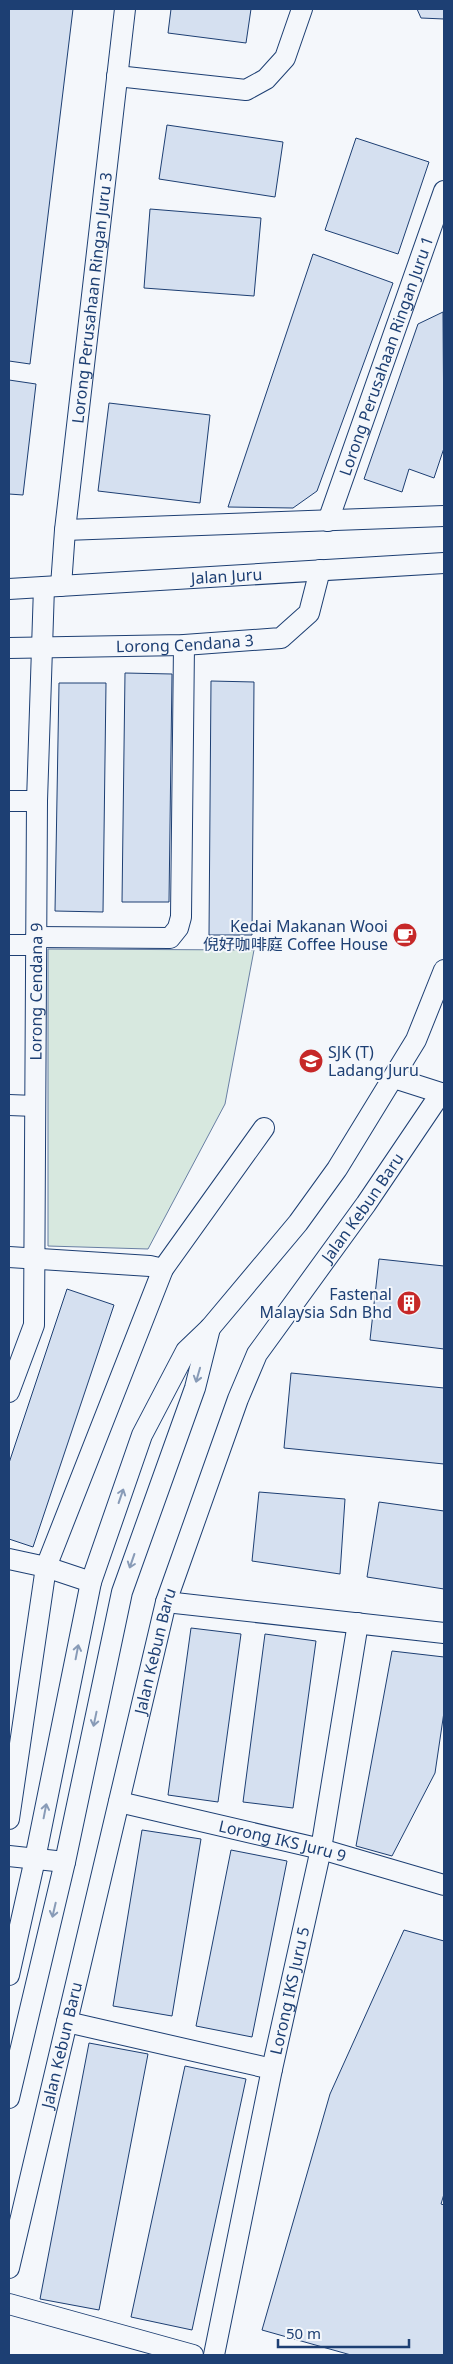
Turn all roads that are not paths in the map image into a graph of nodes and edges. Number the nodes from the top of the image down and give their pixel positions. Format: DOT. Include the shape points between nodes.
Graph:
graph roads {
  1 [pos="125,9"];
  2 [pos="302,9"];
  3 [pos="117,76"];
  4 [pos="444,192"];
  5 [pos="444,516"];
  6 [pos="328,521"];
  7 [pos="65,530"];
  8 [pos="444,563"];
  9 [pos="320,570"];
  10 [pos="53,587"];
  11 [pos="9,589"];
  12 [pos="184,645"];
  13 [pos="43,647"];
  14 [pos="9,648"];
  15 [pos="9,801"];
  16 [pos="37,801"];
  17 [pos="36,941"];
  18 [pos="9,945"];
  19 [pos="444,970"];
  20 [pos="394,1078"];
  21 [pos="443,1094"];
  22 [pos="9,1105"];
  23 [pos="36,1106"];
  24 [pos="264,1128"];
  25 [pos="9,1258"];
  26 [pos="35,1258"];
  27 [pos="163,1269"];
  28 [pos="210,1328"];
  29 [pos="9,1392"];
  30 [pos="9,1559"];
  31 [pos="46,1567"];
  32 [pos="91,1582"];
  33 [pos="166,1602"];
  34 [pos="358,1623"];
  35 [pos="444,1633"];
  36 [pos="119,1802"];
  37 [pos="9,1819"];
  38 [pos="321,1849"];
  39 [pos="9,1856"];
  40 [pos="35,1859"];
  41 [pos="65,1862"];
  42 [pos="444,1885"];
  43 [pos="9,1975"];
  44 [pos="67,2022"];
  45 [pos="272,2069"];
  46 [pos="9,2098"];
  47 [pos="9,2268"];
  48 [pos="9,2304"];
  49 [pos="193,2355"];
  50 [pos="214,2355"];
  1 -- 3 [label="street, Lorong Perusahaan Ringan Juru 3"];
  2 -- 3 [label="street" via="285,58 266,79 246,90"];
  3 -- 7 [label="street, Lorong Perusahaan Ringan Juru 3"];
  4 -- 6 [label="street, Lorong Perusahaan Ringan Juru 1"];
  5 -- 6 [label="street"];
  6 -- 7 [label="street"];
  7 -- 10 [label="street, Lorong Perusahaan Ringan Juru 3"];
  8 -- 9 [label="street, Jalan Juru"];
  9 -- 10 [label="street, Jalan Juru"];
  9 -- 12 [label="street, Lorong Cendana 3" via="309,613 281,638"];
  10 -- 11 [label="street, Jalan Juru"];
  10 -- 13 [label="street, Lorong Cendana 9"];
  12 -- 13 [label="street, Lorong Cendana 3"];
  12 -- 17 [label="street" via="181,917 178,928 170,938"];
  13 -- 14 [label="street, Lorong Cendana 3"];
  13 -- 16 [label="street, Lorong Cendana 9"];
  15 -- 16 [label="street"];
  16 -- 17 [label="street, Lorong Cendana 9"];
  17 -- 18 [label="street"];
  17 -- 23 [label="street, Lorong Cendana 9"];
  19 -- 20 [label="street" via="424,1023"];
  20 -- 21 [label="street"];
  20 -- 28 [label="street" via="337,1169 298,1223"];
  21 -- 33 [label="street, Jalan Kebun Baru" via="257,1354"];
  22 -- 23 [label="street"];
  23 -- 26 [label="street, Lorong Cendana 9"];
  24 -- 27 [label="street"];
  25 -- 26 [label="street"];
  26 -- 27 [label="street"];
  26 -- 29 [label="street, Lorong Cendana 9" via="34,1325"];
  27 -- 31 [label="street"];
  32 -- 28 [label="street, one-way" via="142,1434 186,1352"];
  28 -- 41 [label="street, one-way" via="194,1388 122,1592"];
  30 -- 31 [label="street"];
  31 -- 32 [label="street"];
  31 -- 37 [label="street"];
  40 -- 32 [label="street, one-way"];
  33 -- 34 [label="street"];
  33 -- 36 [label="street, Jalan Kebun Baru"];
  34 -- 35 [label="street"];
  34 -- 38 [label="street, Lorong IKS Juru 5"];
  36 -- 38 [label="street, Lorong IKS Juru 9"];
  36 -- 44 [label="street, Jalan Kebun Baru"];
  38 -- 42 [label="street, Lorong IKS Juru 9"];
  38 -- 45 [label="street, Lorong IKS Juru 5"];
  39 -- 40 [label="street"];
  40 -- 41 [label="street"];
  40 -- 43 [label="street"];
  41 -- 46 [label="street, one-way"];
  44 -- 45 [label="street"];
  44 -- 47 [label="street, Jalan Kebun Baru"];
  45 -- 50 [label="street, Lorong IKS Juru 5"];
  48 -- 49 [label="street"];
}
